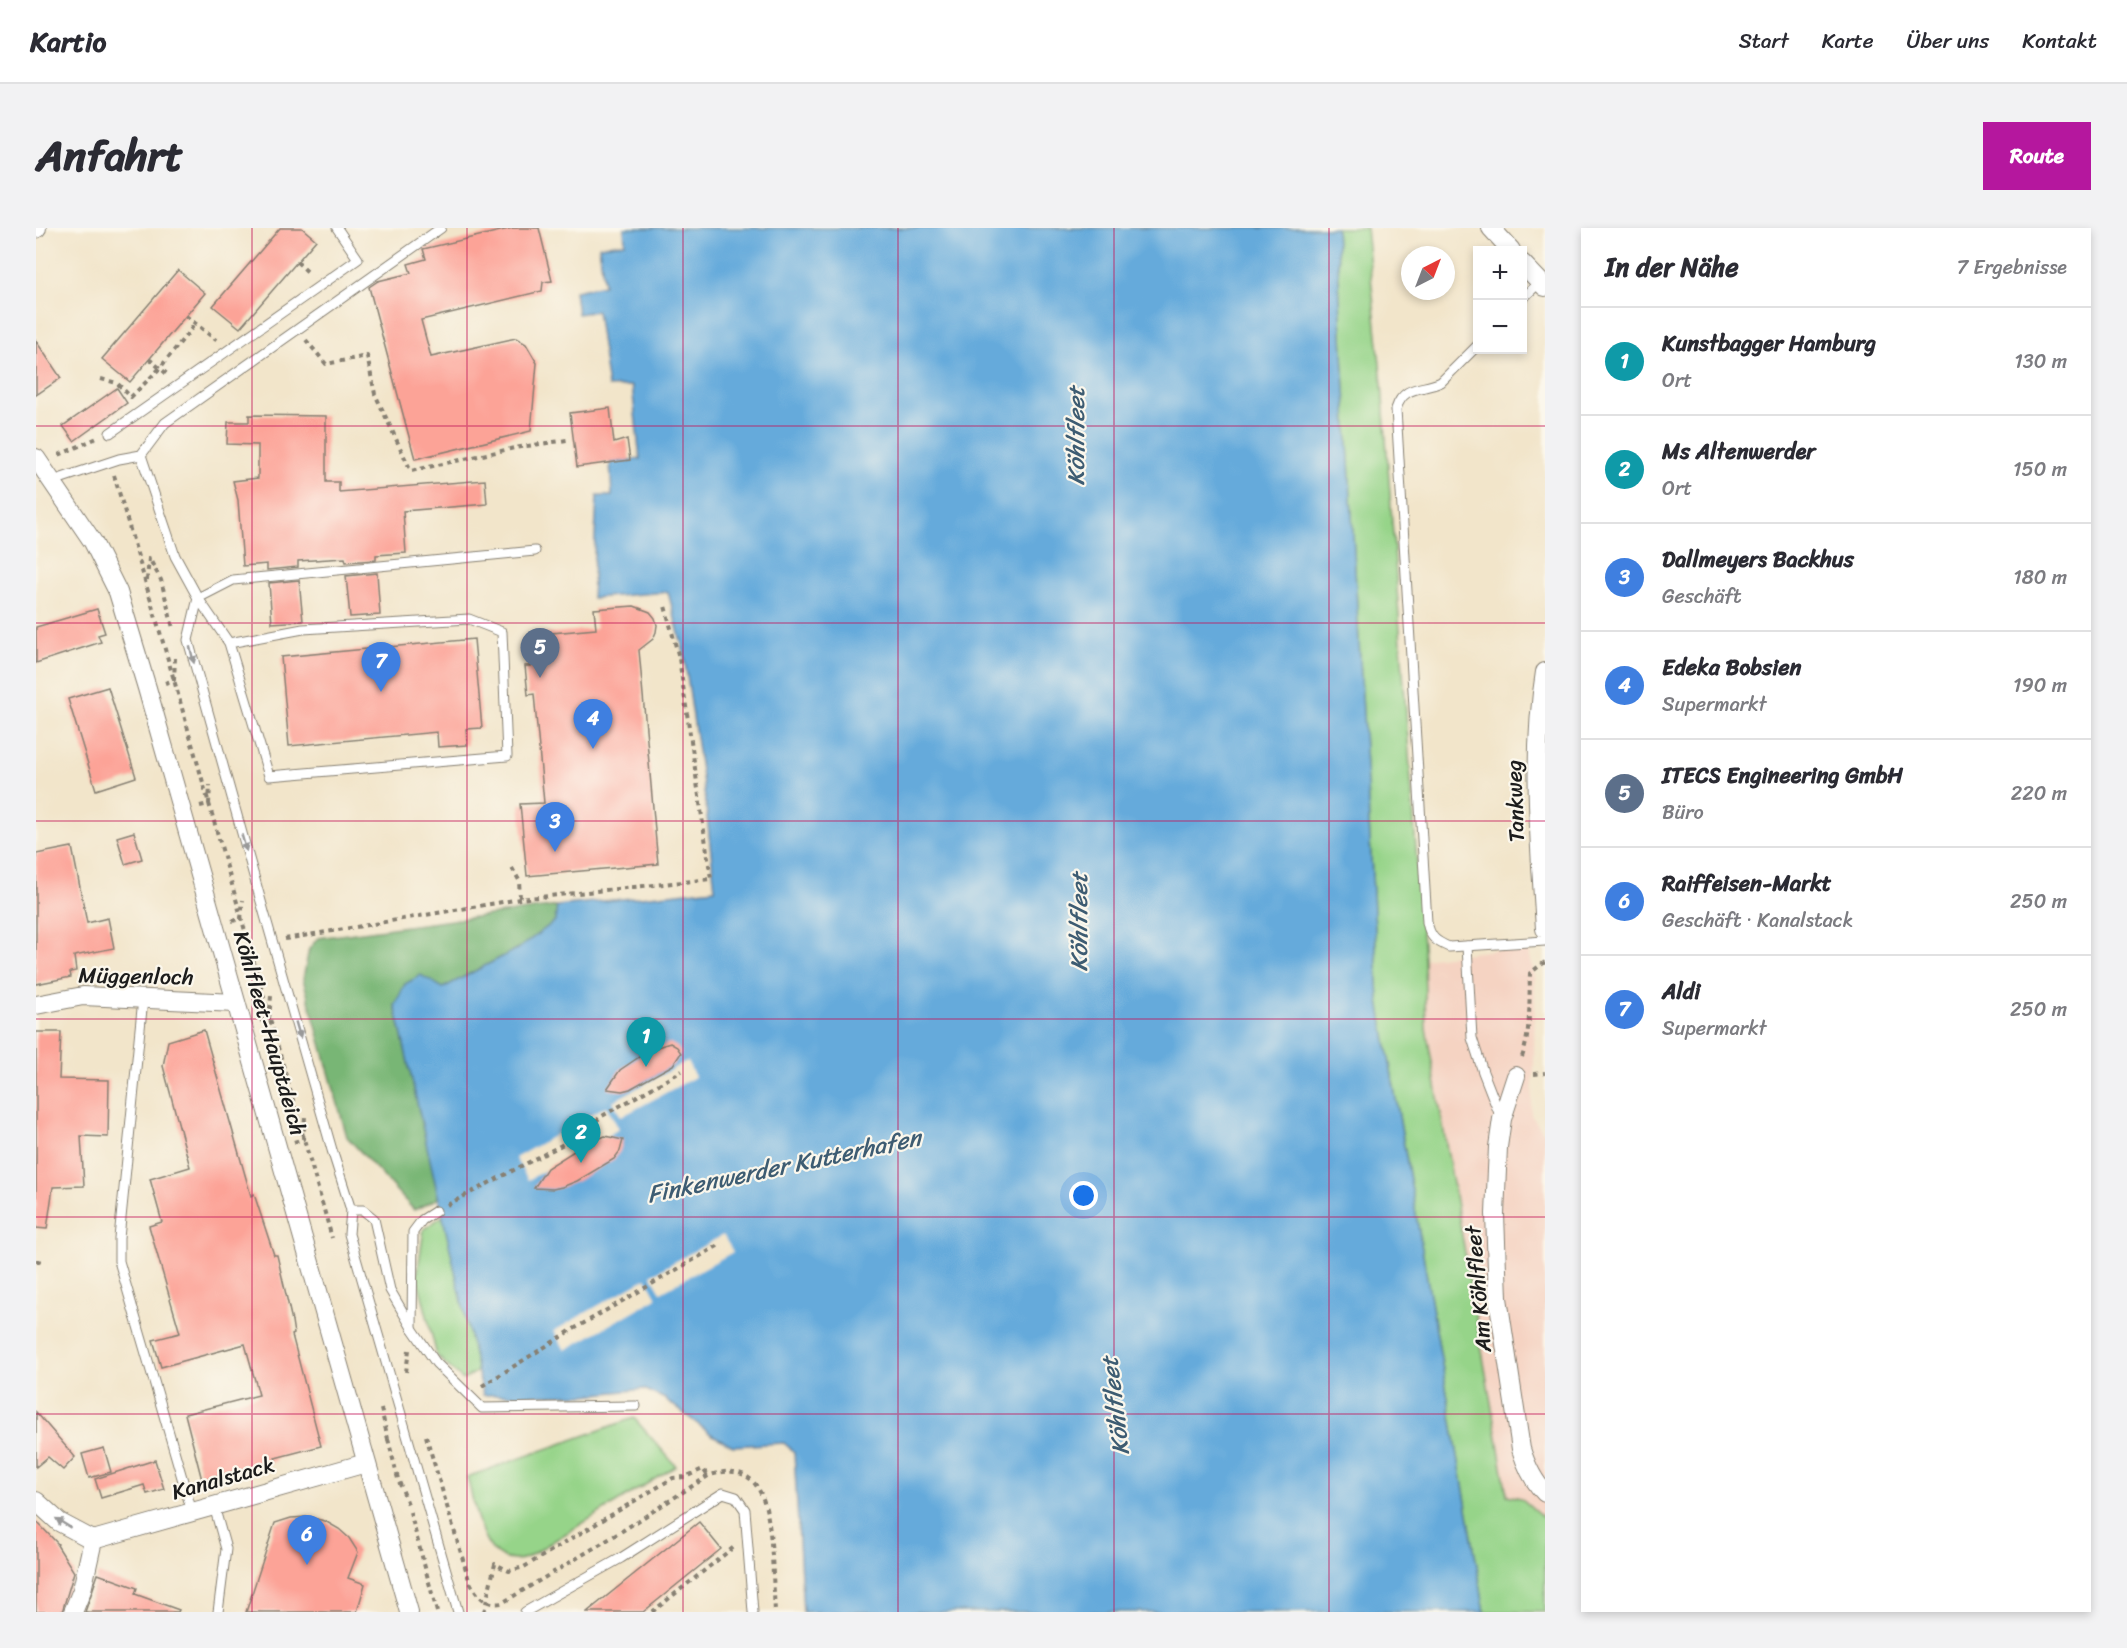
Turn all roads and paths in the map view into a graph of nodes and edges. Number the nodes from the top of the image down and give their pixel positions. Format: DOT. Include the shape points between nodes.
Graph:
graph roads {
  1 [pos="337,228"];
  2 [pos="441,228"];
  3 [pos="1491,228"];
  4 [pos="1507,246"];
  5 [pos="1527,268"];
  6 [pos="1542,284"];
  7 [pos="1527,295"];
  8 [pos="186,316"];
  9 [pos="195,324"];
  10 [pos="297,330"];
  11 [pos="228,350"];
  12 [pos="1473,350"];
  13 [pos="149,359"];
  14 [pos="160,368"];
  15 [pos="101,379"];
  16 [pos="179,384"];
  17 [pos="110,433"];
  18 [pos="567,440"];
  19 [pos="59,455"];
  20 [pos="141,455"];
  21 [pos="36,458"];
  22 [pos="110,462"];
  23 [pos="36,470"];
  24 [pos="53,481"];
  25 [pos="536,551"];
  26 [pos="146,584"];
  27 [pos="138,586"];
  28 [pos="198,598"];
  29 [pos="665,606"];
  30 [pos="174,632"];
  31 [pos="229,643"];
  32 [pos="179,662"];
  33 [pos="1545,672"];
  34 [pos="174,680"];
  35 [pos="166,682"];
  36 [pos="512,868"];
  37 [pos="520,899"];
  38 [pos="1545,930"];
  39 [pos="272,941"];
  40 [pos="1545,942"];
  41 [pos="1467,946"];
  42 [pos="1545,962"];
  43 [pos="143,999"];
  44 [pos="236,1003"];
  45 [pos="36,1005"];
  46 [pos="269,1018"];
  47 [pos="262,1020"];
  48 [pos="682,1071"];
  49 [pos="1516,1076"];
  50 [pos="1502,1119"];
  51 [pos="309,1121"];
  52 [pos="303,1139"];
  53 [pos="296,1141"];
  54 [pos="351,1210"];
  55 [pos="436,1211"];
  56 [pos="331,1233"];
  57 [pos="324,1235"];
  58 [pos="721,1244"];
  59 [pos="334,1245"];
  60 [pos="412,1328"];
  61 [pos="470,1395"];
  62 [pos="379,1403"];
  63 [pos="636,1406"];
  64 [pos="406,1434"];
  65 [pos="388,1439"];
  66 [pos="366,1463"];
  67 [pos="708,1476"];
  68 [pos="1545,1493"];
  69 [pos="36,1501"];
  70 [pos="214,1506"];
  71 [pos="192,1512"];
  72 [pos="747,1537"];
  73 [pos="93,1540"];
  74 [pos="487,1602"];
  75 [pos="73,1612"];
  76 [pos="218,1612"];
  77 [pos="410,1612"];
  78 [pos="437,1612"];
  79 [pos="458,1612"];
  80 [pos="483,1612"];
  81 [pos="525,1612"];
  82 [pos="652,1612"];
  83 [pos="753,1612"];
  84 [pos="775,1612"];
  1 -- 11 [label="lane" via="358,259"];
  2 -- 10 [label="lane"];
  3 -- 4 [label="street"];
  5 -- 6 [label="street"];
  6 -- 7 [label="lane"];
  8 -- 9 [label="path"];
  9 -- 11 [label="path"];
  9 -- 14 [label="path"];
  10 -- 18 [label="path" via="326,364 367,356 375,394 411,471"];
  10 -- 20 [label="lane" via="165,423"];
  11 -- 16 [label="lane"];
  12 -- 41 [label="lane" via="1441,382 1406,393 1396,409 1427,922 1429,934 1436,942"];
  13 -- 14 [label="path"];
  14 -- 15 [label="path" via="131,397 117,383"];
  14 -- 16 [label="path"];
  16 -- 17 [label="lane"];
  17 -- 19 [label="path"];
  20 -- 22 [label="lane"];
  20 -- 28 [label="lane" via="175,556"];
  21 -- 24 [label="street, Köhlfleet-Hauptdeich"];
  22 -- 24 [label="lane"];
  22 -- 26 [label="path"];
  23 -- 24 [label="street, Köhlfleet-Hauptdeich"];
  24 -- 44 [label="street, Köhlfleet-Hauptdeich" via="93,542 118,592"];
  25 -- 28 [label="lane" via="233,580"];
  26 -- 27 [label="path"];
  26 -- 30 [label="path" via="149,558 160,580"];
  26 -- 34 [label="path"];
  28 -- 31 [label="lane"];
  28 -- 39 [label="lane, one-way" via="188,640"];
  29 -- 37 [label="path" via="678,658 711,879"];
  31 -- 31 [label="lane" via="269,776 507,756 502,632 469,619 303,629"];
  32 -- 34 [label="path" via="175,654"];
  33 -- 38 [label="street, Tankweg" via="1538,763"];
  34 -- 35 [label="path"];
  34 -- 46 [label="path"];
  36 -- 37 [label="path" via="519,880"];
  37 -- 39 [label="path"];
  39 -- 54 [label="lane, one-way"];
  40 -- 41 [label="lane"];
  41 -- 50 [label="lane" via="1472,1038"];
  42 -- 49 [label="path" via="1530,973 1525,1048"];
  43 -- 44 [label="street, Müggenloch"];
  43 -- 45 [label="street, Müggenloch" via="83,996"];
  43 -- 71 [label="lane" via="119,1261"];
  44 -- 66 [label="street, Köhlfleet-Hauptdeich"];
  46 -- 47 [label="path"];
  46 -- 52 [label="path"];
  48 -- 55 [label="path" via="602,1116 575,1138"];
  49 -- 50 [label="street, Am Köhlfleet"];
  50 -- 68 [label="street, Am Köhlfleet" via="1496,1186 1498,1298 1521,1449 1534,1480"];
  51 -- 52 [label="path" via="306,1114"];
  52 -- 53 [label="path"];
  52 -- 56 [label="path"];
  54 -- 60 [label="lane" via="363,1210 374,1219 390,1290"];
  54 -- 64 [label="lane" via="349,1234"];
  55 -- 60 [label="lane" via="412,1232"];
  56 -- 57 [label="path"];
  56 -- 59 [label="path"];
  58 -- 61 [label="path" via="572,1330"];
  60 -- 61 [label="lane" via="436,1363"];
  61 -- 63 [label="lane" via="482,1408"];
  62 -- 65 [label="path"];
  64 -- 65 [label="path"];
  64 -- 74 [label="path" via="424,1429 469,1580 474,1592"];
  64 -- 79 [label="lane"];
  65 -- 78 [label="path"];
  66 -- 70 [label="street, Kanalstack"];
  66 -- 77 [label="street, Köhlfleet-Hauptdeich"];
  67 -- 74 [label="path" via="502,1603"];
  67 -- 74 [label="path" via="703,1469 673,1478 524,1567 509,1571 495,1564"];
  67 -- 84 [label="path" via="719,1472 747,1476 764,1497 770,1519"];
  73 -- 69 [label="street, one-way" via="59,1522"];
  70 -- 71 [label="street, Kanalstack"];
  70 -- 76 [label="lane" via="226,1549"];
  71 -- 73 [label="street, Kanalstack"];
  72 -- 81 [label="lane" via="745,1510 736,1497 723,1493 621,1558"];
  72 -- 82 [label="path"];
  72 -- 83 [label="lane"];
  73 -- 75 [label="street"];
  74 -- 80 [label="path"];
}
